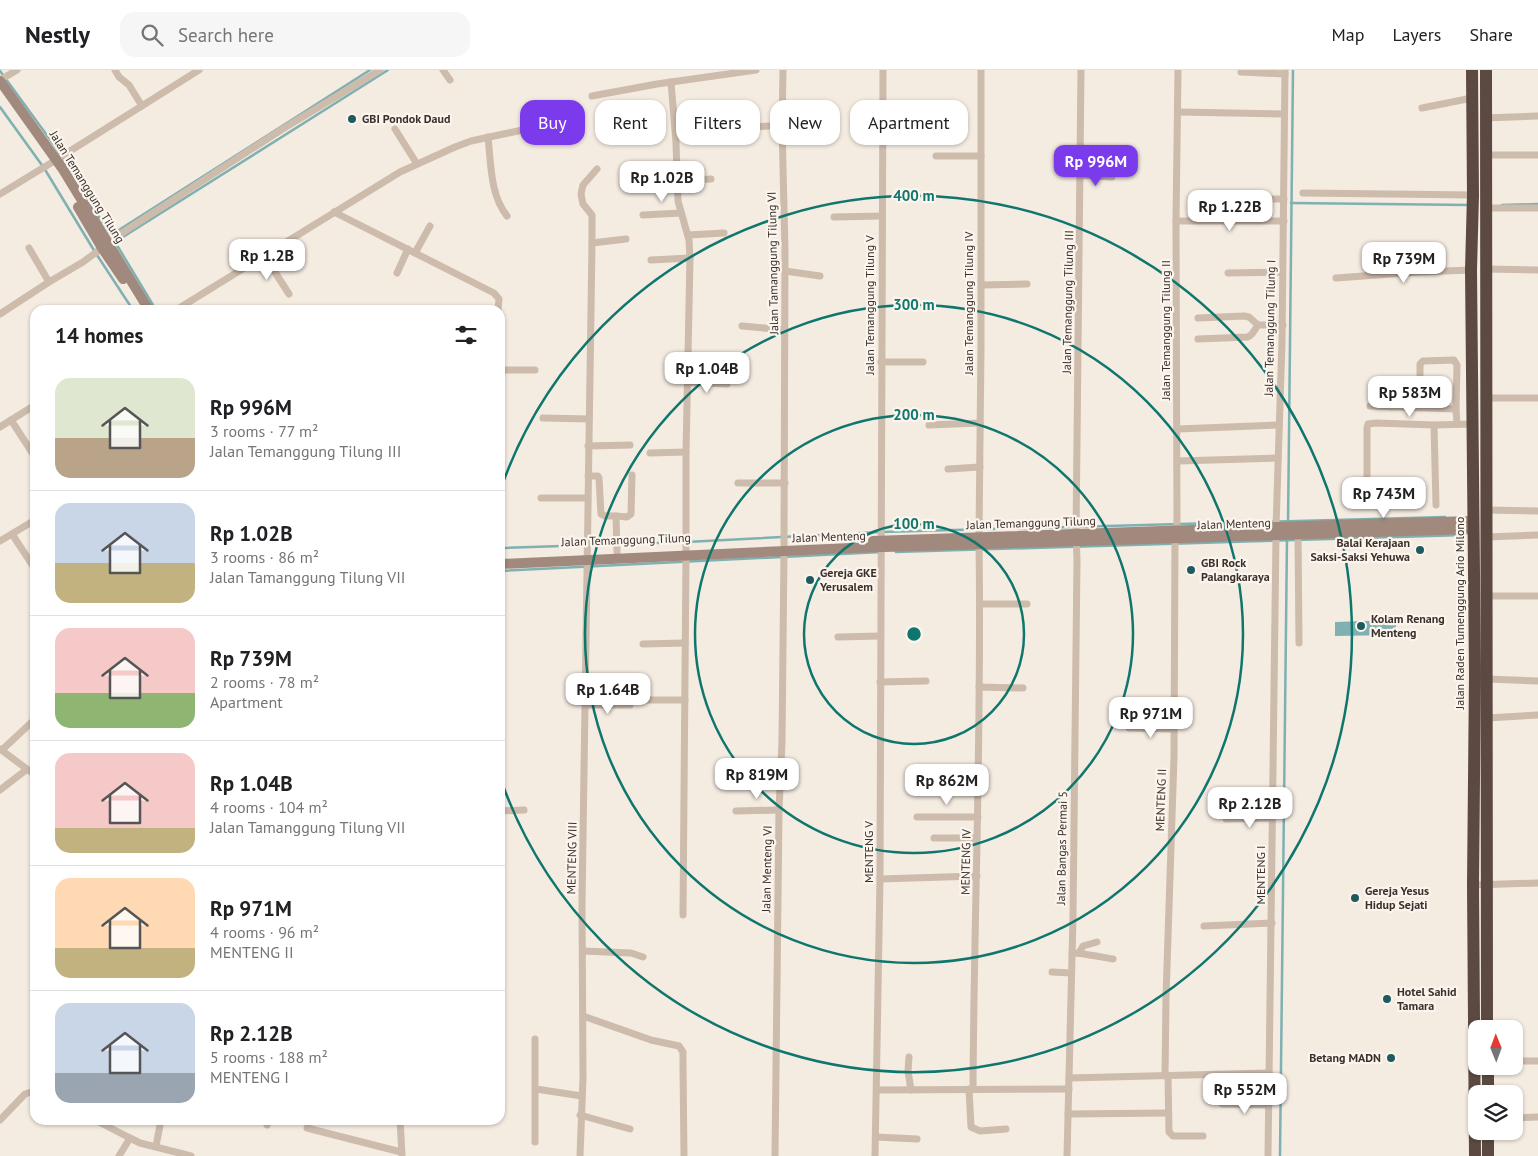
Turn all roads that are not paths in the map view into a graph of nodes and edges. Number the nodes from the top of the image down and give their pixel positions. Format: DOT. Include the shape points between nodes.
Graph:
graph roads {
  1 [pos="17,70"];
  2 [pos="114,70"];
  3 [pos="199,70"];
  4 [pos="380,70"];
  5 [pos="444,70"];
  6 [pos="756,70"];
  7 [pos="783,70"];
  8 [pos="883,70"];
  9 [pos="981,70"];
  10 [pos="1082,70"];
  11 [pos="1178,70"];
  12 [pos="1472,70"];
  13 [pos="1486,70"];
  14 [pos="1241,72"];
  15 [pos="1285,72"];
  16 [pos="0,80"];
  17 [pos="450,80"];
  18 [pos="671,82"];
  19 [pos="0,91"];
  20 [pos="592,96"];
  21 [pos="1472,98"];
  22 [pos="782,100"];
  23 [pos="142,106"];
  24 [pos="1422,108"];
  25 [pos="1178,112"];
  26 [pos="1284,114"];
  27 [pos="1538,116"];
  28 [pos="1485,118"];
  29 [pos="395,129"];
  30 [pos="520,130"];
  31 [pos="676,135"];
  32 [pos="488,137"];
  33 [pos="676,145"];
  34 [pos="782,145"];
  35 [pos="1485,155"];
  36 [pos="1538,155"];
  37 [pos="936,156"];
  38 [pos="981,156"];
  39 [pos="54,162"];
  40 [pos="418,164"];
  41 [pos="597,169"];
  42 [pos="1080,175"];
  43 [pos="1112,177"];
  44 [pos="712,179"];
  45 [pos="1479,180"];
  46 [pos="678,181"];
  47 [pos="1303,193"];
  48 [pos="0,194"];
  49 [pos="1242,198"];
  50 [pos="1284,199"];
  51 [pos="1479,201"];
  52 [pos="1538,208"];
  53 [pos="334,212"];
  54 [pos="681,213"];
  55 [pos="643,215"];
  56 [pos="507,216"];
  57 [pos="882,216"];
  58 [pos="834,217"];
  59 [pos="1176,221"];
  60 [pos="1284,222"];
  61 [pos="430,226"];
  62 [pos="724,233"];
  63 [pos="688,235"];
  64 [pos="626,240"];
  65 [pos="592,243"];
  66 [pos="105,245"];
  67 [pos="29,248"];
  68 [pos="408,249"];
  69 [pos="415,253"];
  70 [pos="264,256"];
  71 [pos="690,258"];
  72 [pos="651,260"];
  73 [pos="1486,269"];
  74 [pos="1471,270"];
  75 [pos="1538,270"];
  76 [pos="785,271"];
  77 [pos="1282,272"];
  78 [pos="397,273"];
  79 [pos="1228,273"];
  80 [pos="820,276"];
  81 [pos="1336,278"];
  82 [pos="49,282"];
  83 [pos="981,284"];
  84 [pos="1027,284"];
  85 [pos="289,294"];
  86 [pos="139,305"];
  87 [pos="147,305"];
  88 [pos="184,305"];
  89 [pos="498,305"];
  90 [pos="0,314"];
  91 [pos="1198,318"];
  92 [pos="1258,325"];
  93 [pos="1283,325"];
  94 [pos="742,326"];
  95 [pos="785,330"];
  96 [pos="1198,339"];
  97 [pos="881,362"];
  98 [pos="922,362"];
  99 [pos="505,370"];
  100 [pos="535,370"];
  101 [pos="1473,381"];
  102 [pos="688,382"];
  103 [pos="1457,382"];
  104 [pos="727,384"];
  105 [pos="1391,389"];
  106 [pos="1486,398"];
  107 [pos="1538,398"];
  108 [pos="1370,406"];
  109 [pos="1390,407"];
  110 [pos="30,408"];
  111 [pos="1420,408"];
  112 [pos="1456,409"];
  113 [pos="543,418"];
  114 [pos="589,419"];
  115 [pos="11,420"];
  116 [pos="980,423"];
  117 [pos="1456,424"];
  118 [pos="1473,424"];
  119 [pos="930,425"];
  120 [pos="1279,425"];
  121 [pos="1434,425"];
  122 [pos="0,427"];
  123 [pos="1178,429"];
  124 [pos="1474,441"];
  125 [pos="1487,441"];
  126 [pos="630,445"];
  127 [pos="588,446"];
  128 [pos="30,449"];
  129 [pos="686,452"];
  130 [pos="650,453"];
  131 [pos="1278,458"];
  132 [pos="1177,462"];
  133 [pos="980,468"];
  134 [pos="948,470"];
  135 [pos="632,474"];
  136 [pos="588,476"];
  137 [pos="738,483"];
  138 [pos="784,483"];
  139 [pos="541,498"];
  140 [pos="587,498"];
  141 [pos="1367,505"];
  142 [pos="1436,505"];
  143 [pos="1487,510"];
  144 [pos="1538,511"];
  145 [pos="616,516"];
  146 [pos="30,523"];
  147 [pos="1474,525"];
  148 [pos="1277,531"];
  149 [pos="1296,532"];
  150 [pos="12,534"];
  151 [pos="1176,534"];
  152 [pos="1538,535"];
  153 [pos="1076,537"];
  154 [pos="1487,537"];
  155 [pos="0,541"];
  156 [pos="979,541"];
  157 [pos="881,544"];
  158 [pos="784,548"];
  159 [pos="617,552"];
  160 [pos="686,553"];
  161 [pos="505,557"];
  162 [pos="587,557"];
  163 [pos="30,561"];
  164 [pos="505,564"];
  165 [pos="1538,596"];
  166 [pos="1483,601"];
  167 [pos="980,604"];
  168 [pos="1027,604"];
  169 [pos="880,636"];
  170 [pos="838,637"];
  171 [pos="685,643"];
  172 [pos="643,644"];
  173 [pos="1299,644"];
  174 [pos="1487,680"];
  175 [pos="1538,681"];
  176 [pos="880,682"];
  177 [pos="926,682"];
  178 [pos="979,687"];
  179 [pos="1023,688"];
  180 [pos="640,700"];
  181 [pos="685,700"];
  182 [pos="586,704"];
  183 [pos="630,705"];
  184 [pos="1538,715"];
  185 [pos="1487,718"];
  186 [pos="30,724"];
  187 [pos="1128,728"];
  188 [pos="1174,729"];
  189 [pos="1,750"];
  190 [pos="26,770"];
  191 [pos="30,772"];
  192 [pos="0,790"];
  193 [pos="524,810"];
  194 [pos="779,810"];
  195 [pos="505,811"];
  196 [pos="736,811"];
  197 [pos="917,817"];
  198 [pos="978,817"];
  199 [pos="1273,818"];
  200 [pos="1226,820"];
  201 [pos="934,838"];
  202 [pos="977,838"];
  203 [pos="977,876"];
  204 [pos="880,879"];
  205 [pos="1538,883"];
  206 [pos="1473,885"];
  207 [pos="1486,885"];
  208 [pos="683,915"];
  209 [pos="1272,923"];
  210 [pos="1204,926"];
  211 [pos="1097,942"];
  212 [pos="583,951"];
  213 [pos="1076,953"];
  214 [pos="643,957"];
  215 [pos="1113,959"];
  216 [pos="1052,972"];
  217 [pos="1071,973"];
  218 [pos="583,1016"];
  219 [pos="1487,1020"];
  220 [pos="535,1039"];
  221 [pos="909,1057"];
  222 [pos="1523,1061"];
  223 [pos="1538,1061"];
  224 [pos="1269,1073"];
  225 [pos="1167,1076"];
  226 [pos="1069,1078"];
  227 [pos="536,1089"];
  228 [pos="971,1089"];
  229 [pos="1068,1089"];
  230 [pos="877,1090"];
  231 [pos="911,1090"];
  232 [pos="30,1093"];
  233 [pos="582,1096"];
  234 [pos="1222,1104"];
  235 [pos="1269,1105"];
  236 [pos="1168,1113"];
  237 [pos="580,1114"];
  238 [pos="1068,1114"];
  239 [pos="1538,1117"];
  240 [pos="1523,1118"];
  241 [pos="0,1120"];
  242 [pos="105,1125"];
  243 [pos="160,1125"];
  244 [pos="400,1125"];
  245 [pos="307,1128"];
  246 [pos="630,1129"];
  247 [pos="1006,1129"];
  248 [pos="1203,1136"];
  249 [pos="876,1137"];
  250 [pos="130,1138"];
  251 [pos="917,1139"];
  252 [pos="1488,1140"];
  253 [pos="535,1142"];
  254 [pos="156,1145"];
  255 [pos="402,1154"];
  256 [pos="178,1155"];
  257 [pos="119,1156"];
  258 [pos="190,1156"];
  259 [pos="580,1156"];
  260 [pos="684,1156"];
  261 [pos="775,1156"];
  262 [pos="875,1156"];
  263 [pos="1067,1156"];
  264 [pos="1268,1156"];
  265 [pos="1474,1156"];
  266 [pos="1488,1156"];
  1 -- 16 [label="street"];
  2 -- 23 [label="street" via="129,85"];
  3 -- 23 [label="street"];
  4 -- 66 [label="street" via="281,130"];
  5 -- 17 [label="street"];
  6 -- 18 [label="street"];
  7 -- 22 [label="street, Jalan Tamanggung Tilung VI"];
  8 -- 57 [label="street, Jalan Temanggung Tilung V"];
  9 -- 38 [label="street, Jalan Temanggung Tilung IV"];
  10 -- 42 [label="street, Jalan Temanggung Tilung III"];
  11 -- 25 [label="street, Jalan Temanggung Tilung II"];
  12 -- 21 [label="highway, Jalan Raden Tumenggung Ario Milono"];
  13 -- 28 [label="highway, Jalan Raden Tumenggung Ario Milono"];
  14 -- 15 [label="street"];
  15 -- 26 [label="street, Jalan Temanggung Tilung I"];
  16 -- 39 [label="street, Jalan Temanggung Tilung"];
  18 -- 20 [label="street"];
  18 -- 31 [label="street"];
  19 -- 39 [label="street"];
  21 -- 24 [label="street"];
  21 -- 45 [label="highway, Jalan Raden Tumenggung Ario Milono"];
  23 -- 39 [label="street"];
  25 -- 26 [label="street"];
  25 -- 59 [label="street, Jalan Temanggung Tilung II"];
  26 -- 50 [label="street, Jalan Temanggung Tilung I"];
  27 -- 28 [label="street"];
  28 -- 35 [label="highway, Jalan Raden Tumenggung Ario Milono"];
  29 -- 40 [label="street"];
  30 -- 32 [label="street"];
  32 -- 40 [label="street"];
  32 -- 56 [label="street" via="494,187 501,209"];
  33 -- 46 [label="street"];
  34 -- 76 [label="street, Jalan Tamanggung Tilung VI"];
  35 -- 36 [label="street"];
  35 -- 45 [label="highway, Jalan Raden Tumenggung Ario Milono"];
  37 -- 38 [label="street"];
  38 -- 83 [label="street, Jalan Temanggung Tilung IV"];
  39 -- 48 [label="street"];
  39 -- 66 [label="street, Jalan Temanggung Tilung"];
  40 -- 53 [label="street"];
  41 -- 65 [label="street, MENTENG VIII" via="583,185 581,194 583,204 592,215"];
  42 -- 43 [label="street"];
  42 -- 153 [label="street, Jalan Temanggung Tilung III"];
  44 -- 46 [label="street"];
  45 -- 51 [label="highway, Jalan Raden Tumenggung Ario Milono"];
  46 -- 54 [label="street"];
  47 -- 51 [label="street"];
  49 -- 50 [label="street"];
  50 -- 60 [label="street, Jalan Temanggung Tilung I"];
  51 -- 52 [label="street"];
  51 -- 73 [label="highway, Jalan Raden Tumenggung Ario Milono"];
  51 -- 74 [label="highway, Jalan Raden Tumenggung Ario Milono"];
  53 -- 68 [label="street"];
  53 -- 70 [label="street"];
  54 -- 55 [label="street"];
  54 -- 63 [label="street"];
  57 -- 58 [label="street"];
  57 -- 97 [label="street, Jalan Temanggung Tilung V"];
  59 -- 60 [label="street"];
  59 -- 123 [label="street, Jalan Temanggung Tilung II"];
  60 -- 77 [label="street, Jalan Temanggung Tilung I"];
  61 -- 69 [label="street"];
  62 -- 63 [label="street"];
  63 -- 71 [label="street"];
  64 -- 65 [label="street"];
  65 -- 114 [label="street, MENTENG VIII"];
  66 -- 82 [label="street"];
  66 -- 86 [label="street"];
  66 -- 87 [label="street, Jalan Temanggung Tilung"];
  67 -- 82 [label="street"];
  68 -- 69 [label="street"];
  68 -- 78 [label="street"];
  69 -- 89 [label="street" via="496,294"];
  70 -- 85 [label="street"];
  70 -- 88 [label="street"];
  71 -- 72 [label="street"];
  71 -- 102 [label="street"];
  73 -- 75 [label="street"];
  73 -- 106 [label="highway, Jalan Raden Tumenggung Ario Milono"];
  74 -- 81 [label="street"];
  74 -- 101 [label="highway, Jalan Raden Tumenggung Ario Milono"];
  76 -- 80 [label="street"];
  76 -- 95 [label="street, Jalan Tamanggung Tilung VI"];
  77 -- 79 [label="street"];
  77 -- 93 [label="street, Jalan Temanggung Tilung I"];
  82 -- 90 [label="street"];
  83 -- 84 [label="street"];
  83 -- 116 [label="street, Jalan Temanggung Tilung IV"];
  91 -- 92 [label="street" via="1244,316"];
  92 -- 93 [label="street"];
  92 -- 96 [label="street" via="1248,337"];
  93 -- 120 [label="street, Jalan Temanggung Tilung I"];
  94 -- 95 [label="street"];
  95 -- 138 [label="street, Jalan Tamanggung Tilung VI"];
  97 -- 98 [label="street"];
  97 -- 157 [label="street, Jalan Temanggung Tilung V"];
  99 -- 100 [label="street"];
  101 -- 103 [label="street"];
  101 -- 118 [label="highway, Jalan Raden Tumenggung Ario Milono"];
  102 -- 104 [label="street"];
  102 -- 129 [label="street"];
  103 -- 111 [label="street" via="1454,360 1423,361 1420,364"];
  103 -- 112 [label="street"];
  105 -- 109 [label="street"];
  106 -- 107 [label="street"];
  106 -- 125 [label="highway, Jalan Raden Tumenggung Ario Milono"];
  108 -- 109 [label="street"];
  109 -- 111 [label="street"];
  110 -- 115 [label="street"];
  111 -- 112 [label="street"];
  112 -- 117 [label="street"];
  113 -- 114 [label="street"];
  114 -- 127 [label="street, MENTENG VIII"];
  115 -- 122 [label="street"];
  115 -- 128 [label="street"];
  116 -- 119 [label="street"];
  116 -- 133 [label="street, Jalan Temanggung Tilung IV"];
  117 -- 118 [label="street"];
  117 -- 121 [label="street"];
  118 -- 124 [label="highway, Jalan Raden Tumenggung Ario Milono"];
  120 -- 123 [label="street"];
  120 -- 131 [label="street, Jalan Temanggung Tilung I"];
  121 -- 141 [label="street" via="1368,424"];
  121 -- 142 [label="street"];
  123 -- 132 [label="street, Jalan Temanggung Tilung II"];
  124 -- 125 [label="highway"];
  124 -- 147 [label="highway, Jalan Raden Tumenggung Ario Milono"];
  125 -- 143 [label="highway, Jalan Raden Tumenggung Ario Milono"];
  126 -- 127 [label="street"];
  127 -- 136 [label="street, MENTENG VIII"];
  129 -- 130 [label="street"];
  129 -- 160 [label="street"];
  131 -- 132 [label="street"];
  131 -- 148 [label="street, Jalan Temanggung Tilung I"];
  132 -- 151 [label="street, Jalan Temanggung Tilung II"];
  133 -- 134 [label="street"];
  133 -- 156 [label="street, Jalan Temanggung Tilung IV"];
  135 -- 145 [label="street" via="631,514"];
  136 -- 140 [label="street, MENTENG VIII"];
  136 -- 145 [label="street" via="599,478 601,514"];
  137 -- 138 [label="street"];
  138 -- 158 [label="street, Jalan Tamanggung Tilung VI"];
  139 -- 140 [label="street"];
  140 -- 162 [label="street, MENTENG VIII"];
  143 -- 144 [label="street"];
  143 -- 154 [label="highway, Jalan Raden Tumenggung Ario Milono"];
  145 -- 159 [label="street"];
  146 -- 150 [label="street"];
  147 -- 149 [label="street, Jalan Temanggung Tilung"];
  147 -- 166 [label="highway, Jalan Raden Tumenggung Ario Milono"];
  148 -- 149 [label="street, Jalan Temanggung Tilung"];
  148 -- 151 [label="street, Jalan Temanggung Tilung"];
  148 -- 199 [label="street, MENTENG I"];
  149 -- 173 [label="street"];
  150 -- 155 [label="street"];
  150 -- 163 [label="street"];
  151 -- 153 [label="street, Jalan Temanggung Tilung"];
  151 -- 188 [label="street, MENTENG II"];
  152 -- 154 [label="street"];
  153 -- 156 [label="street, Jalan Temanggung Tilung"];
  153 -- 213 [label="street, Jalan Bangas Permai 5"];
  154 -- 166 [label="highway, Jalan Raden Tumenggung Ario Milono"];
  156 -- 157 [label="street, Jalan Temanggung Tilung"];
  156 -- 167 [label="street, MENTENG IV"];
  157 -- 158 [label="street, Jalan Temanggung Tilung"];
  157 -- 169 [label="street, MENTENG V"];
  158 -- 160 [label="street, Jalan Temanggung Tilung"];
  158 -- 194 [label="street, Jalan Menteng VI"];
  159 -- 160 [label="street, Jalan Temanggung Tilung"];
  159 -- 162 [label="street, Jalan Temanggung Tilung"];
  160 -- 162 [label="street"];
  160 -- 171 [label="street"];
  161 -- 162 [label="street, Jalan Temanggung Tilung"];
  162 -- 164 [label="street"];
  162 -- 182 [label="street, MENTENG VIII"];
  165 -- 166 [label="street"];
  166 -- 174 [label="highway, Jalan Raden Tumenggung Ario Milono"];
  166 -- 206 [label="highway, Jalan Raden Tumenggung Ario Milono"];
  167 -- 168 [label="street"];
  167 -- 178 [label="street, MENTENG IV"];
  169 -- 170 [label="street"];
  169 -- 176 [label="street, MENTENG V"];
  171 -- 172 [label="street"];
  171 -- 181 [label="street"];
  174 -- 175 [label="street"];
  174 -- 185 [label="highway, Jalan Raden Tumenggung Ario Milono"];
  176 -- 177 [label="street"];
  176 -- 204 [label="street, MENTENG V"];
  178 -- 179 [label="street"];
  178 -- 198 [label="street, MENTENG IV"];
  180 -- 181 [label="street"];
  181 -- 208 [label="street"];
  182 -- 183 [label="street"];
  182 -- 212 [label="street, MENTENG VIII"];
  184 -- 185 [label="street"];
  185 -- 207 [label="highway, Jalan Raden Tumenggung Ario Milono"];
  186 -- 189 [label="street"];
  187 -- 188 [label="street"];
  188 -- 225 [label="street, MENTENG II"];
  189 -- 190 [label="street"];
  190 -- 191 [label="street"];
  190 -- 192 [label="street"];
  193 -- 195 [label="street"];
  194 -- 196 [label="street"];
  194 -- 261 [label="street, Jalan Menteng VI"];
  197 -- 198 [label="street"];
  198 -- 202 [label="street, MENTENG IV"];
  199 -- 200 [label="street"];
  199 -- 209 [label="street, MENTENG I"];
  201 -- 202 [label="street"];
  202 -- 203 [label="street, MENTENG IV"];
  203 -- 204 [label="street"];
  203 -- 228 [label="street, MENTENG IV"];
  204 -- 230 [label="street, MENTENG V"];
  205 -- 207 [label="street"];
  206 -- 207 [label="street"];
  206 -- 265 [label="highway, Jalan Raden Tumenggung Ario Milono"];
  207 -- 219 [label="highway, Jalan Raden Tumenggung Ario Milono"];
  209 -- 210 [label="street"];
  209 -- 224 [label="street, MENTENG I"];
  211 -- 213 [label="street" via="1083,946"];
  212 -- 214 [label="street" via="632,953"];
  212 -- 218 [label="street, MENTENG VIII"];
  213 -- 215 [label="street"];
  213 -- 217 [label="street, Jalan Bangas Permai 5"];
  216 -- 217 [label="street"];
  217 -- 226 [label="street, Jalan Bangas Permai 5"];
  218 -- 233 [label="street, MENTENG VIII"];
  218 -- 260 [label="street" via="681,1048"];
  220 -- 227 [label="street"];
  221 -- 231 [label="street"];
  222 -- 223 [label="street"];
  224 -- 225 [label="street"];
  224 -- 235 [label="street, MENTENG I"];
  225 -- 226 [label="street"];
  225 -- 236 [label="street, MENTENG II"];
  226 -- 229 [label="street, Jalan Bangas Permai 5"];
  227 -- 233 [label="street"];
  227 -- 253 [label="street"];
  228 -- 229 [label="street"];
  228 -- 231 [label="street"];
  228 -- 247 [label="street, MENTENG IV" via="971,1127 980,1131"];
  229 -- 238 [label="street, Jalan Bangas Permai 5"];
  230 -- 231 [label="street"];
  230 -- 249 [label="street, MENTENG V"];
  232 -- 241 [label="street"];
  233 -- 237 [label="street, MENTENG VIII"];
  234 -- 235 [label="street"];
  235 -- 264 [label="street, MENTENG I"];
  236 -- 238 [label="street"];
  236 -- 248 [label="street, MENTENG II" via="1171,1135"];
  237 -- 246 [label="street"];
  237 -- 259 [label="street, MENTENG VIII"];
  238 -- 263 [label="street, Jalan Bangas Permai 5"];
  239 -- 240 [label="street"];
  242 -- 250 [label="street"];
  243 -- 254 [label="street"];
  244 -- 255 [label="street"];
  245 -- 255 [label="street"];
  249 -- 251 [label="street"];
  249 -- 262 [label="street, MENTENG V"];
  250 -- 254 [label="street"];
  250 -- 257 [label="street"];
  252 -- 266 [label="highway"];
  254 -- 256 [label="street"];
  256 -- 258 [label="street"];
}
